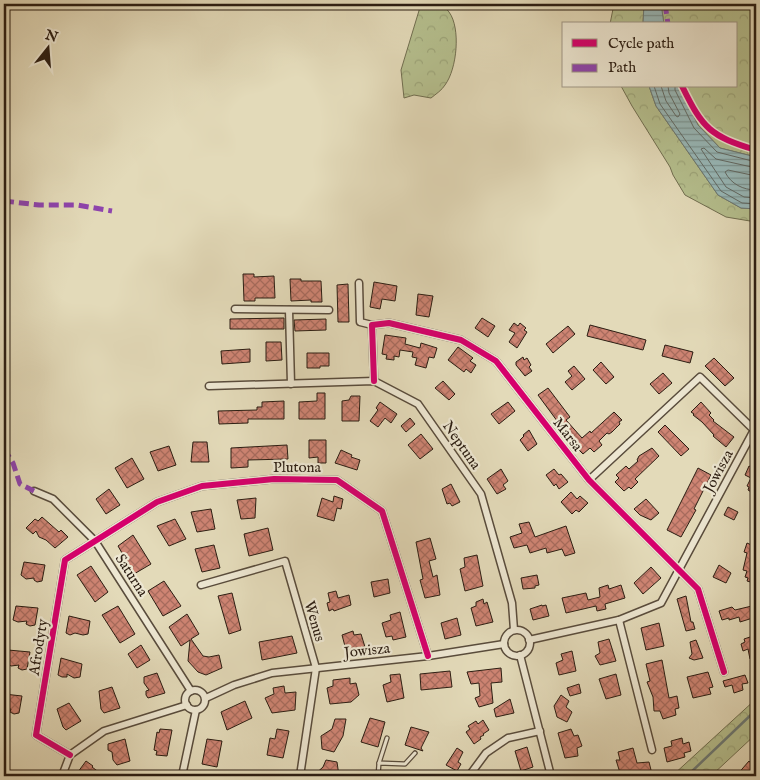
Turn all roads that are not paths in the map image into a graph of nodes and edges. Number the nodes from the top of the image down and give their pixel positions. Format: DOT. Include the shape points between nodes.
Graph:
graph roads {
  1 [pos="359,283"];
  2 [pos="235,309"];
  3 [pos="289,310"];
  4 [pos="329,310"];
  5 [pos="372,325"];
  6 [pos="374,381"];
  7 [pos="291,384"];
  8 [pos="209,386"];
  9 [pos="589,480"];
  10 [pos="34,491"];
  11 [pos="95,541"];
  12 [pos="680,570"];
  13 [pos="201,585"];
  14 [pos="619,620"];
  15 [pos="514,630"];
  16 [pos="529,640"];
  17 [pos="504,644"];
  18 [pos="520,655"];
  19 [pos="428,656"];
  20 [pos="316,668"];
  21 [pos="724,672"];
  22 [pos="191,690"];
  23 [pos="206,698"];
  24 [pos="187,705"];
  25 [pos="196,710"];
  26 [pos="540,731"];
  27 [pos="388,738"];
  28 [pos="652,750"];
  29 [pos="415,753"];
  30 [pos="70,754"];
  31 [pos="379,763"];
  32 [pos="62,776"];
  33 [pos="182,776"];
  34 [pos="300,776"];
  35 [pos="378,776"];
  36 [pos="469,776"];
  37 [pos="551,776"];
  1 -- 5 [label="street" via="360,322"];
  2 -- 3 [label="street"];
  3 -- 4 [label="street"];
  3 -- 7 [label="street"];
  5 -- 6 [label="street"];
  5 -- 9 [label="street, Marsa" via="389,323 461,340 496,361"];
  6 -- 7 [label="street, Neptuna"];
  6 -- 15 [label="street, Neptuna" via="418,404 481,494 512,603"];
  7 -- 8 [label="street, Neptuna"];
  9 -- 12 [label="street, Marsa"];
  9 -- 12 [label="street, Jowisza" via="700,377 754,430"];
  10 -- 11 [label="street, Saturna" via="53,499"];
  11 -- 19 [label="street, Plutona" via="157,502 202,486 274,479 337,480 382,512"];
  11 -- 22 [label="street, Saturna"];
  11 -- 30 [label="street, Afrodyty" via="65,560 36,735"];
  12 -- 14 [label="street, Jowisza" via="661,603"];
  12 -- 21 [label="street, Marsa" via="698,590"];
  13 -- 20 [label="street, Wenus" via="285,561"];
  14 -- 16 [label="street, Jowisza"];
  14 -- 28 [label="street"];
  15 -- 16 [label="street" via="526,634"];
  15 -- 17 [label="street" via="506,635"];
  16 -- 18 [label="street" via="528,649"];
  17 -- 18 [label="street" via="510,653"];
  17 -- 19 [label="street, Jowisza"];
  18 -- 26 [label="street"];
  19 -- 20 [label="street, Jowisza"];
  20 -- 23 [label="street, Jowisza" via="272,673"];
  20 -- 34 [label="street, Wenus"];
  22 -- 23 [label="street" via="201,691"];
  22 -- 24 [label="street" via="185,698"];
  23 -- 25 [label="street" via="205,705"];
  24 -- 25 [label="street"];
  24 -- 30 [label="street" via="104,731"];
  25 -- 33 [label="street"];
  26 -- 36 [label="street" via="508,738 486,753"];
  26 -- 37 [label="street"];
  27 -- 31 [label="lane"];
  29 -- 31 [label="lane" via="405,764"];
  30 -- 32 [label="street"];
  31 -- 35 [label="lane"];
}
